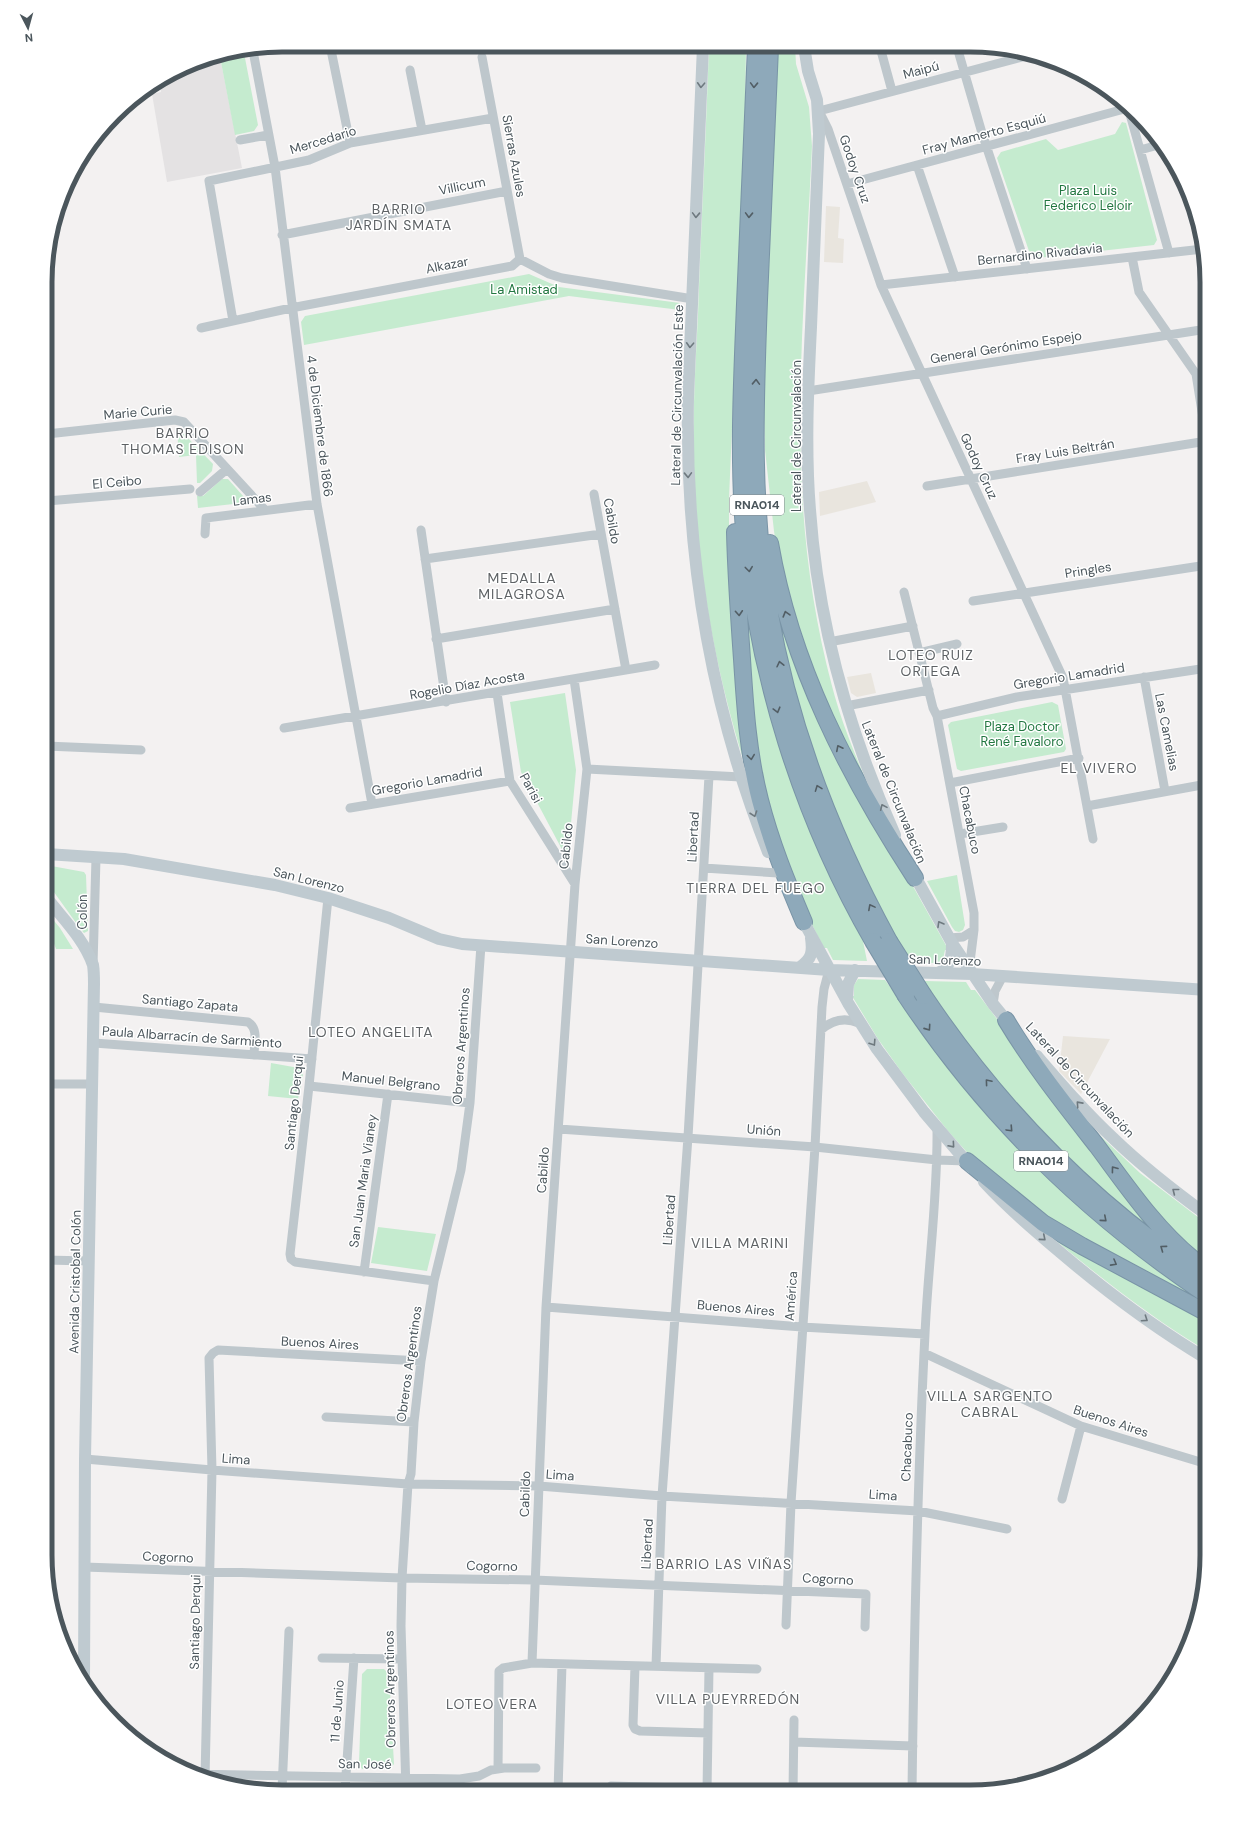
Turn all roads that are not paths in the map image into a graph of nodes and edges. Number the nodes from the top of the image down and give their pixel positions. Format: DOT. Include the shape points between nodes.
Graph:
graph roads {
  1 [pos="331,52"];
  2 [pos="703,52"];
  3 [pos="756,52"];
  4 [pos="770,52"];
  5 [pos="805,52"];
  6 [pos="881,52"];
  7 [pos="958,52"];
  8 [pos="254,54"];
  9 [pos="482,57"];
  10 [pos="1020,57"];
  11 [pos="410,70"];
  12 [pos="964,72"];
  13 [pos="892,92"];
  14 [pos="1123,109"];
  15 [pos="819,111"];
  16 [pos="1130,117"];
  17 [pos="493,118"];
  18 [pos="422,130"];
  19 [pos="268,135"];
  20 [pos="240,140"];
  21 [pos="350,143"];
  22 [pos="986,146"];
  23 [pos="1156,146"];
  24 [pos="1140,150"];
  25 [pos="917,165"];
  26 [pos="275,167"];
  27 [pos="847,184"];
  28 [pos="506,191"];
  29 [pos="282,235"];
  30 [pos="1198,250"];
  31 [pos="1169,253"];
  32 [pos="1132,257"];
  33 [pos="520,259"];
  34 [pos="1027,269"];
  35 [pos="955,277"];
  36 [pos="881,285"];
  37 [pos="692,298"];
  38 [pos="291,308"];
  39 [pos="233,321"];
  40 [pos="201,328"];
  41 [pos="1200,330"];
  42 [pos="1169,335"];
  43 [pos="922,374"];
  44 [pos="808,391"];
  45 [pos="1200,399"];
  46 [pos="755,408"];
  47 [pos="741,420"];
  48 [pos="52,433"];
  49 [pos="1200,442"];
  50 [pos="227,469"];
  51 [pos="970,479"];
  52 [pos="927,486"];
  53 [pos="190,489"];
  54 [pos="200,492"];
  55 [pos="594,494"];
  56 [pos="52,501"];
  57 [pos="317,504"];
  58 [pos="265,510"];
  59 [pos="421,530"];
  60 [pos="205,534"];
  61 [pos="601,534"];
  62 [pos="425,559"];
  63 [pos="1200,566"];
  64 [pos="904,592"];
  65 [pos="1023,594"];
  66 [pos="973,602"];
  67 [pos="615,609"];
  68 [pos="913,626"];
  69 [pos="436,639"];
  70 [pos="829,642"];
  71 [pos="957,644"];
  72 [pos="919,653"];
  73 [pos="655,665"];
  74 [pos="1200,669"];
  75 [pos="626,670"];
  76 [pos="1144,677"];
  77 [pos="574,680"];
  78 [pos="929,690"];
  79 [pos="1065,690"];
  80 [pos="497,693"];
  81 [pos="446,702"];
  82 [pos="846,706"];
  83 [pos="357,716"];
  84 [pos="937,716"];
  85 [pos="284,728"];
  86 [pos="52,746"];
  87 [pos="141,750"];
  88 [pos="1078,758"];
  89 [pos="587,769"];
  90 [pos="709,776"];
  91 [pos="741,777"];
  92 [pos="510,781"];
  93 [pos="950,783"];
  94 [pos="1200,785"];
  95 [pos="1165,791"];
  96 [pos="372,804"];
  97 [pos="1087,806"];
  98 [pos="350,808"];
  99 [pos="1003,827"];
  100 [pos="960,834"];
  101 [pos="1093,838"];
  102 [pos="52,854"];
  103 [pos="96,858"];
  104 [pos="704,868"];
  105 [pos="778,873"];
  106 [pos="915,878"];
  107 [pos="575,884"];
  108 [pos="328,898"];
  109 [pos="52,904"];
  110 [pos="808,930"];
  111 [pos="974,930"];
  112 [pos="950,941"];
  113 [pos="481,945"];
  114 [pos="571,951"];
  115 [pos="697,960"];
  116 [pos="93,966"];
  117 [pos="800,967"];
  118 [pos="829,970"];
  119 [pos="855,970"];
  120 [pos="971,972"];
  121 [pos="938,973"];
  122 [pos="1004,976"];
  123 [pos="1200,990"];
  124 [pos="848,1003"];
  125 [pos="993,1004"];
  126 [pos="94,1007"];
  127 [pos="1006,1020"];
  128 [pos="859,1023"];
  129 [pos="821,1030"];
  130 [pos="94,1043"];
  131 [pos="254,1055"];
  132 [pos="312,1059"];
  133 [pos="52,1084"];
  134 [pos="93,1084"];
  135 [pos="310,1086"];
  136 [pos="388,1094"];
  137 [pos="470,1103"];
  138 [pos="937,1128"];
  139 [pos="559,1129"];
  140 [pos="688,1138"];
  141 [pos="815,1147"];
  142 [pos="937,1160"];
  143 [pos="967,1161"];
  144 [pos="1200,1209"];
  145 [pos="52,1260"];
  146 [pos="89,1261"];
  147 [pos="1200,1264"];
  148 [pos="364,1272"];
  149 [pos="1200,1274"];
  150 [pos="434,1281"];
  151 [pos="1200,1290"];
  152 [pos="546,1307"];
  153 [pos="1200,1309"];
  154 [pos="675,1316"];
  155 [pos="802,1326"];
  156 [pos="925,1334"];
  157 [pos="218,1350"];
  158 [pos="924,1353"];
  159 [pos="1200,1354"];
  160 [pos="421,1361"];
  161 [pos="326,1417"];
  162 [pos="414,1422"];
  163 [pos="1081,1426"];
  164 [pos="85,1459"];
  165 [pos="1200,1462"];
  166 [pos="212,1470"];
  167 [pos="408,1484"];
  168 [pos="539,1486"];
  169 [pos="662,1496"];
  170 [pos="1062,1499"];
  171 [pos="791,1503"];
  172 [pos="918,1511"];
  173 [pos="1007,1529"];
  174 [pos="84,1567"];
  175 [pos="209,1571"];
  176 [pos="402,1578"];
  177 [pos="534,1580"];
  178 [pos="658,1585"];
  179 [pos="788,1590"];
  180 [pos="786,1625"];
  181 [pos="865,1626"];
  182 [pos="289,1631"];
  183 [pos="322,1658"];
  184 [pos="354,1658"];
  185 [pos="402,1659"];
  186 [pos="532,1663"];
  187 [pos="562,1664"];
  188 [pos="635,1666"];
  189 [pos="656,1666"];
  190 [pos="709,1668"];
  191 [pos="757,1669"];
  192 [pos="84,1672"];
  193 [pos="794,1720"];
  194 [pos="708,1733"];
  195 [pos="794,1742"];
  196 [pos="913,1746"];
  197 [pos="536,1768"];
  198 [pos="498,1769"];
  199 [pos="205,1772"];
  200 [pos="218,1776"];
  201 [pos="282,1776"];
  202 [pos="346,1776"];
  203 [pos="405,1778"];
  204 [pos="282,1785"];
  205 [pos="345,1785"];
  206 [pos="406,1785"];
  207 [pos="558,1785"];
  208 [pos="707,1785"];
  209 [pos="794,1785"];
  210 [pos="912,1785"];
  1 -- 21 [label="street"];
  2 -- 37 [label="street, Lateral de Circunvalación Este, one-way"];
  3 -- 47 [label="highway, RNA014, one-way"];
  46 -- 4 [label="highway, RNA014, one-way"];
  5 -- 15 [label="street, Lateral de Circunvalación"];
  6 -- 13 [label="street"];
  7 -- 12 [label="street"];
  8 -- 19 [label="street, 4 de Diciembre de 1866"];
  9 -- 17 [label="street, Sierras Azules"];
  10 -- 12 [label="street, Maipú"];
  11 -- 18 [label="street"];
  12 -- 13 [label="street, Maipú"];
  12 -- 22 [label="street"];
  13 -- 15 [label="street, Maipú"];
  14 -- 22 [label="street, Fray Mamerto Esquiú"];
  15 -- 27 [label="street, Godoy Cruz"];
  15 -- 44 [label="street, Lateral de Circunvalación"];
  16 -- 24 [label="street"];
  17 -- 18 [label="street, Mercedario"];
  17 -- 28 [label="street, Sierras Azules"];
  18 -- 21 [label="street, Mercedario"];
  19 -- 20 [label="street"];
  19 -- 26 [label="street, 4 de Diciembre de 1866"];
  21 -- 26 [label="street, Mercedario" via="310,160"];
  22 -- 25 [label="street, Fray Mamerto Esquiú"];
  22 -- 34 [label="street"];
  23 -- 24 [label="street"];
  24 -- 31 [label="street"];
  25 -- 27 [label="street, Fray Mamerto Esquiú"];
  25 -- 35 [label="street"];
  26 -- 29 [label="street, 4 de Diciembre de 1866"];
  26 -- 39 [label="street, Mercedario" via="209,181"];
  27 -- 36 [label="street, Godoy Cruz"];
  28 -- 29 [label="street, Villicum"];
  28 -- 33 [label="street, Sierras Azules"];
  29 -- 38 [label="street, 4 de Diciembre de 1866"];
  30 -- 31 [label="street, Bernardino Rivadavia"];
  31 -- 32 [label="street, Bernardino Rivadavia"];
  32 -- 34 [label="street, Bernardino Rivadavia"];
  32 -- 42 [label="street" via="1139,292"];
  33 -- 37 [label="street" via="562,278"];
  33 -- 38 [label="street, Alkazar" via="512,266"];
  34 -- 35 [label="street, Bernardino Rivadavia"];
  35 -- 36 [label="street, Bernardino Rivadavia"];
  36 -- 43 [label="street, Godoy Cruz"];
  37 -- 91 [label="street, Lateral de Circunvalación Este, one-way" via="687,447 695,568 710,658"];
  38 -- 39 [label="street, Alkazar"];
  38 -- 57 [label="street, 4 de Diciembre de 1866"];
  39 -- 40 [label="street, Alkazar"];
  41 -- 42 [label="street, General Gerónimo Espejo"];
  42 -- 43 [label="street, General Gerónimo Espejo"];
  42 -- 45 [label="street" via="1196,374"];
  43 -- 44 [label="street, General Gerónimo Espejo"];
  43 -- 51 [label="street, Godoy Cruz"];
  44 -- 70 [label="street, Lateral de Circunvalación" via="807,474 810,512 816,569"];
  106 -- 46 [label="highway, one-way" via="887,836 840,749 795,644 780,592 768,532"];
  149 -- 46 [label="highway, RNA014, one-way, bridge" via="1117,1212 1036,1137 972,1063 924,996 889,941 857,880 832,826 807,758 784,680 769,610 762,554 756,487"];
  47 -- 110 [label="highway, one-way" via="735,525 736,580 750,748 760,800 772,842 784,877"];
  47 -- 151 [label="highway, RNA014, one-way, bridge" via="742,494 747,557 756,620 772,688 810,809 841,879 873,941 941,1047 1001,1119 1052,1173 1133,1244"];
  48 -- 50 [label="street, Marie Curie" via="175,420 184,422"];
  49 -- 51 [label="street, Fray Luis Beltrán"];
  50 -- 54 [label="street"];
  50 -- 58 [label="street, Marie Curie"];
  51 -- 52 [label="street, Fray Luis Beltrán"];
  51 -- 65 [label="street, Godoy Cruz"];
  53 -- 56 [label="street, El Ceibo"];
  55 -- 61 [label="street, Cabildo"];
  57 -- 58 [label="street, Lamas"];
  57 -- 83 [label="street, 4 de Diciembre de 1866"];
  58 -- 60 [label="street, Lamas" via="206,518"];
  59 -- 62 [label="street"];
  61 -- 62 [label="street"];
  61 -- 67 [label="street, Cabildo"];
  62 -- 69 [label="street"];
  63 -- 65 [label="street, Pringles"];
  64 -- 68 [label="street, Chacabuco"];
  65 -- 66 [label="street, Pringles"];
  65 -- 79 [label="street, Godoy Cruz" via="1063,678"];
  67 -- 69 [label="street"];
  67 -- 75 [label="street, Cabildo"];
  68 -- 70 [label="street"];
  68 -- 72 [label="street, Chacabuco"];
  69 -- 81 [label="street"];
  70 -- 82 [label="street, Lateral de Circunvalación"];
  71 -- 72 [label="street"];
  72 -- 78 [label="street, Chacabuco"];
  73 -- 75 [label="street, Rogelio Díaz Acosta"];
  74 -- 76 [label="street, Gregorio Lamadrid"];
  75 -- 77 [label="street, Rogelio Díaz Acosta"];
  76 -- 79 [label="street, Gregorio Lamadrid"];
  76 -- 95 [label="street, Las Camelias"];
  77 -- 80 [label="street, Rogelio Díaz Acosta"];
  77 -- 89 [label="street, Cabildo"];
  78 -- 82 [label="street"];
  78 -- 84 [label="street, Chacabuco"];
  79 -- 84 [label="street, Gregorio Lamadrid" via="1018,697"];
  79 -- 88 [label="street, Godoy Cruz"];
  80 -- 81 [label="street, Rogelio Díaz Acosta"];
  80 -- 92 [label="street, Parisi"];
  81 -- 83 [label="street, Rogelio Díaz Acosta"];
  106 -- 82 [label="street, Lateral de Circunvalación, one-way" via="873,784"];
  83 -- 85 [label="street, Rogelio Díaz Acosta"];
  83 -- 96 [label="street, 4 de Diciembre de 1866"];
  84 -- 93 [label="street, Chacabuco"];
  86 -- 87 [label="street"];
  88 -- 93 [label="street"];
  88 -- 97 [label="street, Godoy Cruz"];
  89 -- 90 [label="street"];
  89 -- 107 [label="street, Cabildo"];
  90 -- 91 [label="street"];
  90 -- 104 [label="street, Libertad"];
  91 -- 105 [label="street, Lateral de Circunvalación Este, one-way"];
  92 -- 96 [label="street, Gregorio Lamadrid"];
  92 -- 107 [label="street, Parisi"];
  93 -- 100 [label="street, Chacabuco"];
  94 -- 95 [label="street"];
  95 -- 97 [label="street"];
  96 -- 98 [label="street, Gregorio Lamadrid"];
  97 -- 101 [label="street, Godoy Cruz"];
  99 -- 100 [label="street"];
  100 -- 111 [label="street, Chacabuco" via="974,913"];
  102 -- 103 [label="street, San Lorenzo"];
  103 -- 108 [label="street, San Lorenzo" via="124,859 179,868 275,885"];
  103 -- 116 [label="street, Colón"];
  104 -- 105 [label="street"];
  104 -- 115 [label="street, Libertad"];
  105 -- 110 [label="street, Lateral de Circunvalación Este"];
  112 -- 106 [label="street, Lateral de Circunvalación, one-way"];
  107 -- 114 [label="street, Cabildo"];
  108 -- 113 [label="street, San Lorenzo" via="389,918 439,939"];
  108 -- 132 [label="street, Santiago Derqui"];
  109 -- 116 [label="street, Avenida Cristobal Colón" via="75,932"];
  110 -- 117 [label="street" via="812,955"];
  110 -- 118 [label="street, Lateral de Circunvalación Este"];
  111 -- 112 [label="street"];
  111 -- 120 [label="street, Chacabuco"];
  112 -- 120 [label="street, Lateral de Circunvalación"];
  112 -- 121 [label="street" via="952,955 949,964 945,970"];
  113 -- 114 [label="street, San Lorenzo"];
  113 -- 137 [label="street, Obreros Argentinos"];
  114 -- 115 [label="street, San Lorenzo"];
  114 -- 139 [label="street, Cabildo"];
  115 -- 117 [label="street, San Lorenzo"];
  115 -- 140 [label="street, Libertad"];
  116 -- 126 [label="street, Avenida Cristobal Colón"];
  117 -- 118 [label="street, San Lorenzo"];
  118 -- 119 [label="street, San Lorenzo"];
  118 -- 124 [label="street, Lateral de Circunvalación Este"];
  118 -- 129 [label="street, América" via="824,989"];
  119 -- 121 [label="street, San Lorenzo"];
  119 -- 124 [label="street" via="847,988"];
  120 -- 121 [label="street, San Lorenzo"];
  120 -- 122 [label="street, San Lorenzo"];
  120 -- 125 [label="street, Lateral de Circunvalación"];
  122 -- 123 [label="street, San Lorenzo"];
  122 -- 125 [label="street" via="995,991"];
  124 -- 128 [label="street, Lateral de Circunvalación Este"];
  125 -- 127 [label="street, Lateral de Circunvalación"];
  126 -- 130 [label="street, Avenida Cristobal Colón"];
  126 -- 131 [label="street, Santiago Zapata" via="248,1022 255,1030"];
  144 -- 127 [label="street, Lateral de Circunvalación, one-way" via="1114,1140"];
  147 -- 127 [label="highway, one-way" via="1171,1238 1139,1202 1045,1078"];
  128 -- 129 [label="street" via="838,1020"];
  128 -- 138 [label="street, Lateral de Circunvalación Este, one-way"];
  129 -- 141 [label="street, América"];
  130 -- 131 [label="street, Paula Albarracín de Sarmiento"];
  130 -- 134 [label="street, Avenida Cristobal Colón"];
  131 -- 132 [label="street, Paula Albarracín de Sarmiento"];
  132 -- 135 [label="street, Santiago Derqui"];
  133 -- 134 [label="street"];
  134 -- 146 [label="street, Avenida Cristobal Colón"];
  135 -- 136 [label="street, Manuel Belgrano"];
  135 -- 148 [label="street, Santiago Derqui" via="291,1259 295,1262"];
  136 -- 137 [label="street, Manuel Belgrano"];
  136 -- 148 [label="street, San Juan Maria Vianey"];
  137 -- 150 [label="street, Obreros Argentinos" via="461,1170"];
  138 -- 142 [label="street, Chacabuco"];
  138 -- 143 [label="street, Lateral de Circunvalación Este, one-way"];
  139 -- 140 [label="street, Unión"];
  139 -- 152 [label="street, Cabildo"];
  140 -- 141 [label="street, Unión"];
  140 -- 154 [label="street, Libertad"];
  141 -- 142 [label="street, Unión"];
  141 -- 155 [label="street, América"];
  142 -- 143 [label="street, Unión"];
  142 -- 156 [label="street, Chacabuco"];
  143 -- 153 [label="highway, one-way" via="1043,1222 1082,1246"];
  143 -- 159 [label="street, Lateral de Circunvalación Este, one-way" via="1006,1205 1086,1274 1132,1310"];
  145 -- 146 [label="street"];
  146 -- 164 [label="street, Avenida Cristobal Colón"];
  148 -- 150 [label="street"];
  150 -- 160 [label="street, Obreros Argentinos"];
  152 -- 154 [label="street, Buenos Aires"];
  152 -- 168 [label="street, Cabildo"];
  154 -- 155 [label="street, Buenos Aires"];
  154 -- 169 [label="street, Libertad"];
  155 -- 156 [label="street, Buenos Aires"];
  155 -- 171 [label="street, América"];
  156 -- 158 [label="street, Chacabuco"];
  157 -- 160 [label="street, Buenos Aires"];
  157 -- 166 [label="street, Santiago Derqui" via="209,1358"];
  158 -- 163 [label="street, Buenos Aires"];
  158 -- 172 [label="street, Chacabuco"];
  160 -- 162 [label="street, Obreros Argentinos"];
  161 -- 162 [label="street"];
  162 -- 167 [label="street, Obreros Argentinos" via="411,1474"];
  163 -- 165 [label="street, Buenos Aires"];
  163 -- 170 [label="street"];
  164 -- 166 [label="street, Lima"];
  164 -- 174 [label="street, Avenida Cristobal Colón"];
  166 -- 167 [label="street, Lima"];
  166 -- 175 [label="street, Santiago Derqui"];
  167 -- 168 [label="street, Lima"];
  167 -- 176 [label="street, Obreros Argentinos"];
  168 -- 169 [label="street, Lima"];
  168 -- 177 [label="street, Cabildo"];
  169 -- 171 [label="street, Lima"];
  169 -- 178 [label="street, Libertad"];
  171 -- 172 [label="street, Lima"];
  171 -- 179 [label="street, América"];
  172 -- 173 [label="street, Lima"];
  172 -- 196 [label="street, Chacabuco"];
  174 -- 175 [label="street, Cogorno"];
  174 -- 192 [label="street, Avenida Cristobal Colón"];
  175 -- 176 [label="street, Cogorno"];
  175 -- 199 [label="street, Santiago Derqui"];
  176 -- 177 [label="street, Cogorno"];
  176 -- 185 [label="street, Obreros Argentinos"];
  177 -- 178 [label="street, Cogorno"];
  177 -- 186 [label="street, Cabildo"];
  178 -- 179 [label="street, Cogorno"];
  178 -- 189 [label="street, Libertad"];
  179 -- 180 [label="street, América"];
  179 -- 181 [label="street, Cogorno" via="866,1594"];
  182 -- 201 [label="street"];
  183 -- 184 [label="street"];
  184 -- 185 [label="street"];
  184 -- 202 [label="street, 11 de Junio"];
  185 -- 203 [label="street, Obreros Argentinos"];
  186 -- 187 [label="street"];
  186 -- 198 [label="street" via="503,1668 500,1671"];
  187 -- 188 [label="street"];
  187 -- 207 [label="street"];
  188 -- 189 [label="street"];
  188 -- 194 [label="street" via="635,1729"];
  189 -- 190 [label="street"];
  190 -- 191 [label="street"];
  190 -- 194 [label="street"];
  193 -- 195 [label="street"];
  194 -- 208 [label="street"];
  195 -- 196 [label="street"];
  195 -- 209 [label="street"];
  196 -- 210 [label="street, Chacabuco"];
  197 -- 198 [label="street, San José"];
  198 -- 203 [label="street, San José" via="460,1779"];
  200 -- 201 [label="street, San José"];
  201 -- 202 [label="street, San José"];
  201 -- 204 [label="street"];
  202 -- 203 [label="street, San José"];
  202 -- 205 [label="street, 11 de Junio"];
  203 -- 206 [label="street, Obreros Argentinos"];
}
